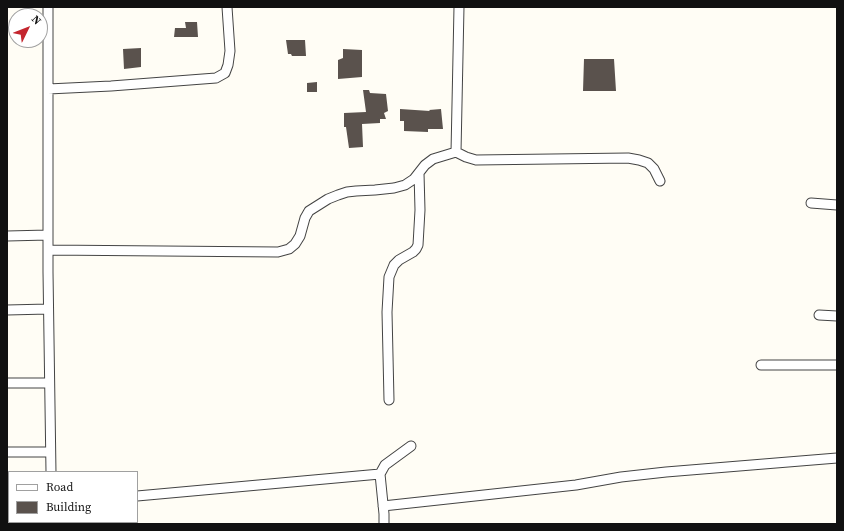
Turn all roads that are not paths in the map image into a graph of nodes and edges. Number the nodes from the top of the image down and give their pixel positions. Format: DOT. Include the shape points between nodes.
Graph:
graph roads {
  1 [pos="48,7"];
  2 [pos="227,7"];
  3 [pos="458,7"];
  4 [pos="48,89"];
  5 [pos="456,152"];
  6 [pos="419,173"];
  7 [pos="660,181"];
  8 [pos="811,203"];
  9 [pos="837,204"];
  10 [pos="7,236"];
  11 [pos="48,236"];
  12 [pos="48,250"];
  13 [pos="48,309"];
  14 [pos="7,310"];
  15 [pos="820,315"];
  16 [pos="837,316"];
  17 [pos="761,365"];
  18 [pos="837,365"];
  19 [pos="7,383"];
  20 [pos="49,383"];
  21 [pos="389,400"];
  22 [pos="412,446"];
  23 [pos="7,452"];
  24 [pos="50,452"];
  25 [pos="837,458"];
  26 [pos="51,471"];
  27 [pos="380,474"];
  28 [pos="138,496"];
  29 [pos="383,506"];
  30 [pos="384,524"];
  1 -- 4 [label="street"];
  2 -- 4 [label="street" via="230,51 228,66 225,73 216,78"];
  3 -- 5 [label="street"];
  4 -- 11 [label="street"];
  5 -- 6 [label="street" via="433,159"];
  5 -- 7 [label="street" via="476,160 628,158 648,163"];
  6 -- 12 [label="street" via="405,185 382,190 347,192 328,199 309,211 295,244 278,252"];
  6 -- 21 [label="street" via="418,245 413,252 394,265 389,277"];
  8 -- 9 [label="street"];
  10 -- 11 [label="street"];
  11 -- 12 [label="street"];
  12 -- 13 [label="street"];
  13 -- 14 [label="street"];
  13 -- 20 [label="street"];
  15 -- 16 [label="street"];
  17 -- 18 [label="street"];
  19 -- 20 [label="street"];
  20 -- 24 [label="street"];
  22 -- 27 [label="street" via="385,465"];
  23 -- 24 [label="street"];
  24 -- 26 [label="street"];
  25 -- 29 [label="street" via="666,472 576,485"];
  27 -- 28 [label="street"];
  27 -- 29 [label="street"];
  29 -- 30 [label="street"];
}
